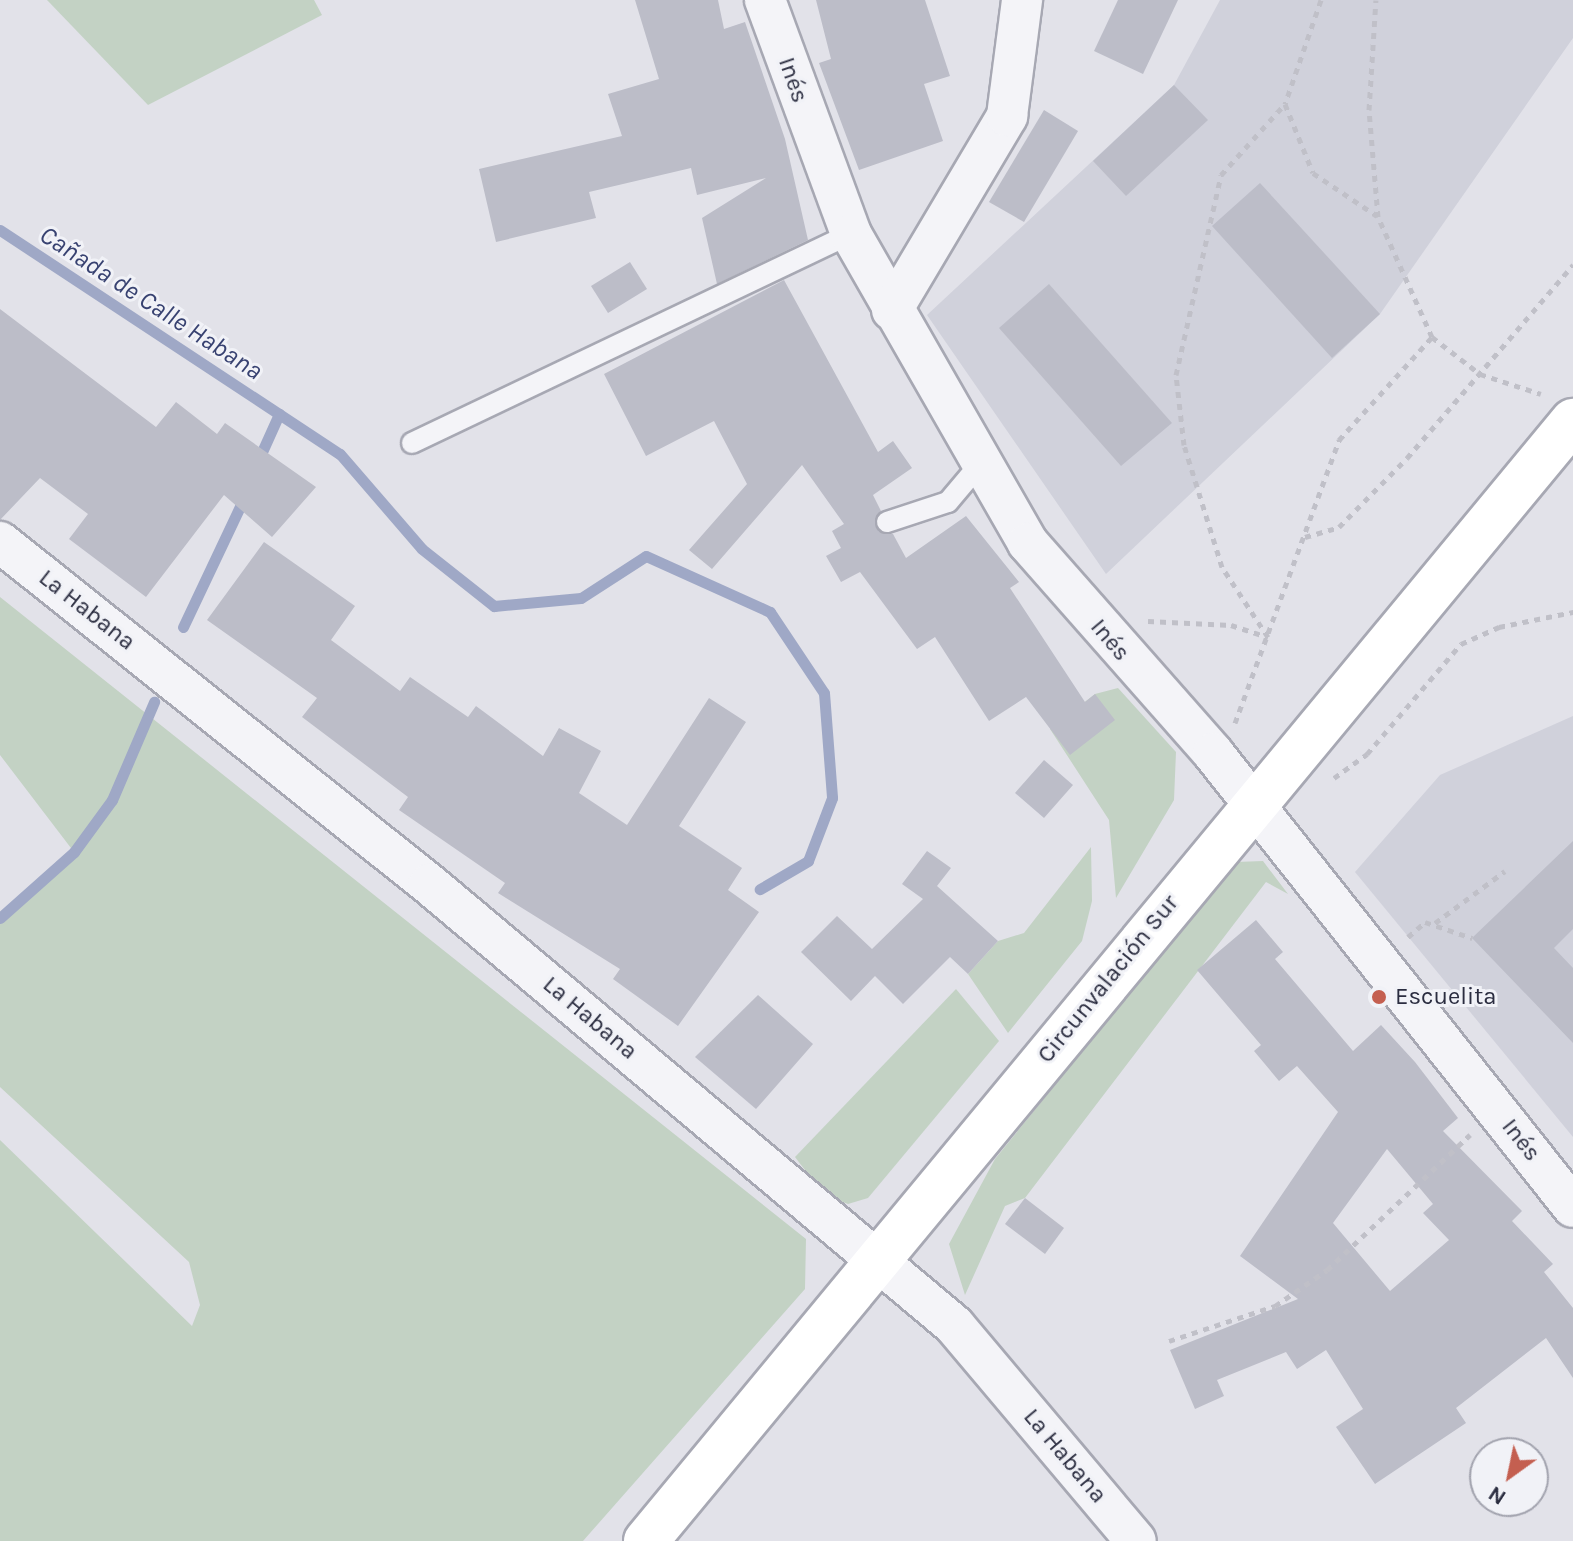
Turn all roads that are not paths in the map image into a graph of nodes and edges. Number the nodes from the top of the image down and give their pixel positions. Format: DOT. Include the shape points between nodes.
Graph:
graph roads {
  1 [pos="765,0"];
  2 [pos="1022,0"];
  3 [pos="851,234"];
  4 [pos="892,310"];
  5 [pos="1560,408"];
  6 [pos="412,443"];
  7 [pos="980,464"];
  8 [pos="887,522"];
  9 [pos="0,542"];
  10 [pos="1254,802"];
  11 [pos="1573,1207"];
  12 [pos="876,1262"];
  13 [pos="646,1541"];
  14 [pos="1136,1541"];
  1 -- 3 [label="street, Inés"];
  2 -- 4 [label="street" via="1007,116"];
  3 -- 4 [label="street, Inés"];
  3 -- 6 [label="lane"];
  4 -- 7 [label="street, Inés"];
  5 -- 10 [label="street, Circunvalación Sur"];
  7 -- 8 [label="lane" via="948,502"];
  7 -- 10 [label="street, Inés" via="1028,543"];
  9 -- 12 [label="street, La Habana" via="453,903"];
  10 -- 11 [label="street, Inés"];
  10 -- 12 [label="street, Circunvalación Sur"];
  12 -- 13 [label="street, Circunvalación Sur"];
  12 -- 14 [label="street, La Habana" via="954,1325"];
}
